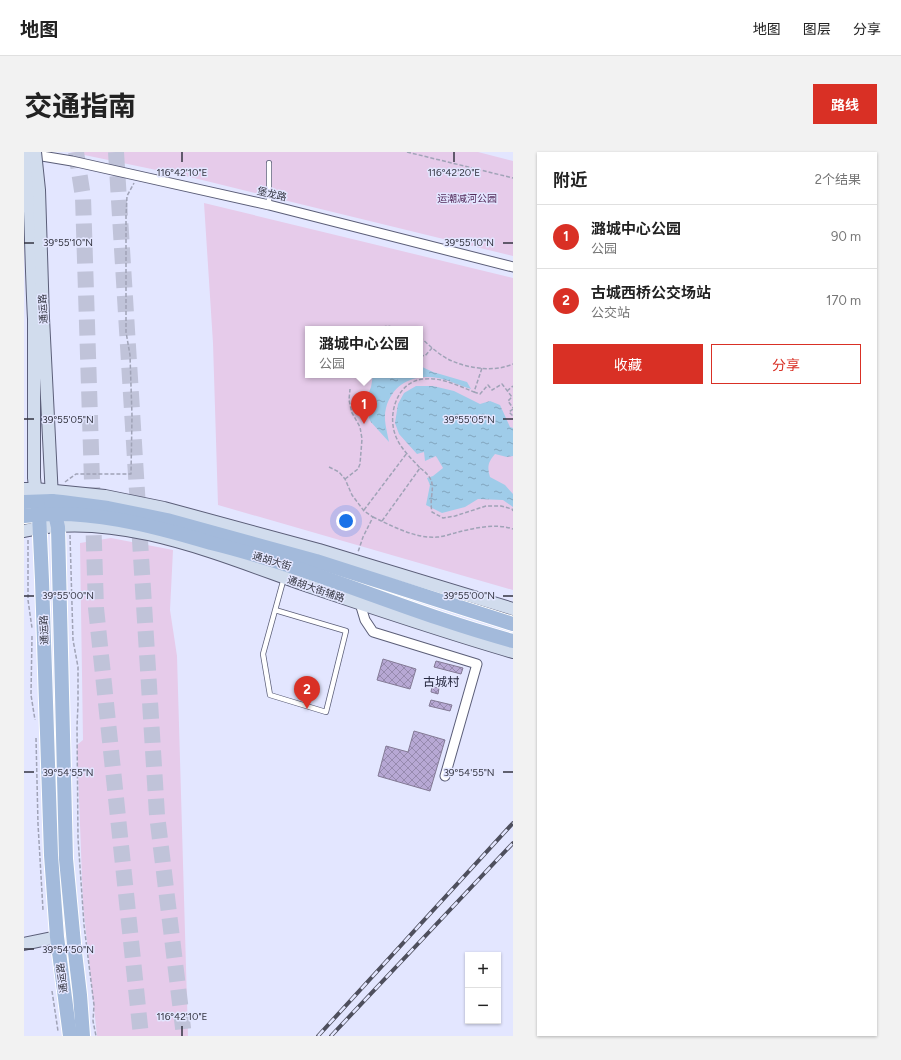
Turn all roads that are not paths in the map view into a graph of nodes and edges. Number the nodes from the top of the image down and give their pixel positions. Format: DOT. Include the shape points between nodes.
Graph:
graph roads {
  1 [pos="27,152"];
  2 [pos="36,152"];
  3 [pos="24,154"];
  4 [pos="268,163"];
  5 [pos="269,205"];
  6 [pos="513,267"];
  7 [pos="38,319"];
  8 [pos="33,504"];
  9 [pos="57,512"];
  10 [pos="24,516"];
  11 [pos="24,531"];
  12 [pos="290,561"];
  13 [pos="358,597"];
  14 [pos="513,609"];
  15 [pos="275,610"];
  16 [pos="513,624"];
  17 [pos="513,641"];
  18 [pos="513,652"];
  19 [pos="445,776"];
  20 [pos="58,937"];
  21 [pos="24,944"];
  22 [pos="70,1036"];
  23 [pos="83,1036"];
  1 -- 7 [label="street, 通运路, bridge" via="31,275"];
  2 -- 7 [label="street, 通运路, bridge" via="39,190"];
  3 -- 5 [label="street, 堡龙路" via="72,160"];
  4 -- 5 [label="lane"];
  5 -- 6 [label="street, 堡龙路"];
  7 -- 8 [label="street, 通运路"];
  7 -- 9 [label="street, 通运路"];
  8 -- 9 [label="main road, 通胡大街"];
  8 -- 9 [label="street"];
  8 -- 10 [label="main road, 通胡大街"];
  8 -- 11 [label="street"];
  8 -- 20 [label="main road, 通运路" via="51,855"];
  9 -- 12 [label="main road, 通胡大街" via="109,518 167,530"];
  9 -- 12 [label="street" via="105,496 164,508"];
  9 -- 23 [label="main road, 通运路" via="66,859"];
  12 -- 13 [label="main road, 通胡大街"];
  12 -- 14 [label="street" via="354,561"];
  12 -- 15 [label="lane"];
  12 -- 16 [label="main road, 通胡大街"];
  13 -- 17 [label="main road, 通胡大街"];
  13 -- 18 [label="street"];
  13 -- 19 [label="street" via="365,620 373,632 477,664"];
  15 -- 15 [label="lane" via="346,631 326,712 270,695 263,654"];
  20 -- 21 [label="street"];
  20 -- 22 [label="main road, 通运路"];
}
